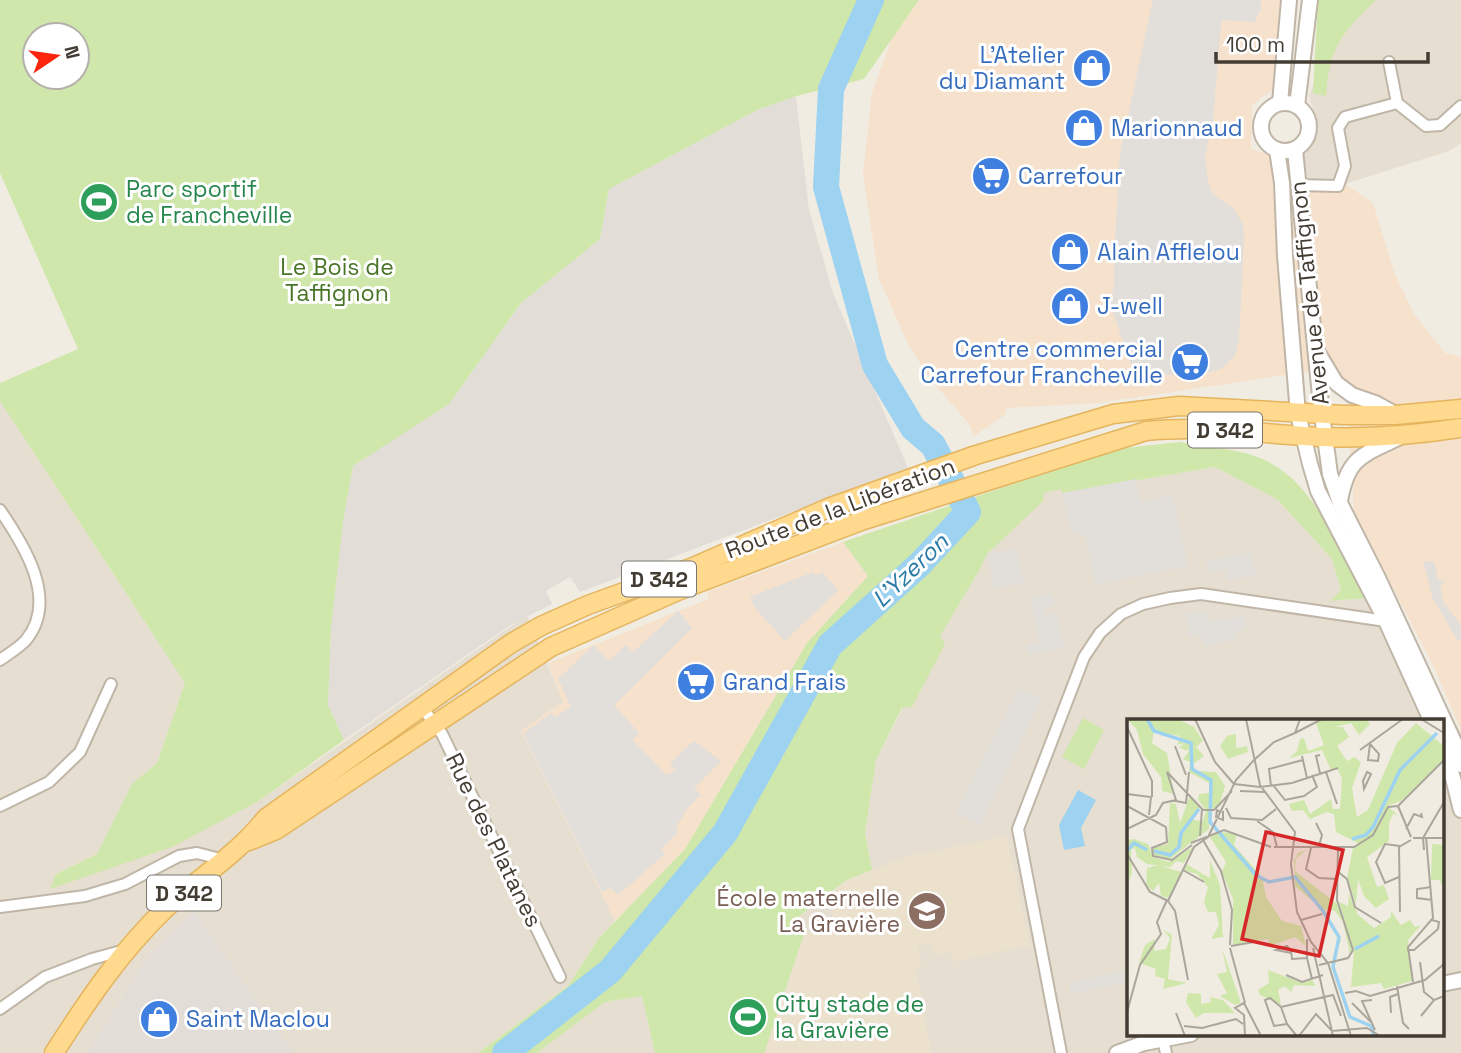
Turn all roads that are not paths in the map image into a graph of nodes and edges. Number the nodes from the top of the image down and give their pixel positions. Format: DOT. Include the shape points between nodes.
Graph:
graph roads {
  1 [pos="1289,0"];
  2 [pos="1310,0"];
  3 [pos="1389,62"];
  4 [pos="1280,103"];
  5 [pos="1397,103"];
  6 [pos="1297,106"];
  7 [pos="1461,106"];
  8 [pos="1295,149"];
  9 [pos="1277,150"];
  10 [pos="1298,185"];
  11 [pos="1316,349"];
  12 [pos="1461,409"];
  13 [pos="1298,414"];
  14 [pos="1322,415"];
  15 [pos="1395,415"];
  16 [pos="1461,428"];
  17 [pos="1303,436"];
  18 [pos="1324,437"];
  19 [pos="1401,437"];
  20 [pos="1340,503"];
  21 [pos="0,510"];
  22 [pos="1386,621"];
  23 [pos="0,660"];
  24 [pos="1419,668"];
  25 [pos="111,684"];
  26 [pos="1422,698"];
  27 [pos="422,706"];
  28 [pos="1431,719"];
  29 [pos="1437,719"];
  30 [pos="1441,719"];
  31 [pos="435,724"];
  32 [pos="1444,725"];
  33 [pos="1444,730"];
  34 [pos="1453,746"];
  35 [pos="1461,765"];
  36 [pos="0,806"];
  37 [pos="1461,810"];
  38 [pos="248,841"];
  39 [pos="224,860"];
  40 [pos="0,907"];
  41 [pos="125,950"];
  42 [pos="560,977"];
  43 [pos="0,1009"];
  44 [pos="1186,1036"];
  45 [pos="1164,1046"];
  46 [pos="54,1053"];
  47 [pos="1061,1053"];
  48 [pos="1117,1053"];
  1 -- 4 [label="street, Avenue de Taffignon"];
  2 -- 6 [label="street, Avenue de Taffignon"];
  3 -- 5 [label="street"];
  4 -- 6 [label="street"];
  4 -- 9 [label="street, Avenue de Taffignon" via="1264,115 1261,128 1265,141"];
  5 -- 7 [label="street" via="1426,126 1440,125"];
  5 -- 10 [label="street" via="1345,117 1338,128 1345,166 1338,186"];
  6 -- 8 [label="street, Avenue de Taffignon" via="1307,117 1309,132"];
  8 -- 9 [label="street, Avenue de Taffignon"];
  8 -- 10 [label="street, Avenue de Taffignon"];
  9 -- 13 [label="street, Avenue de Taffignon"];
  10 -- 11 [label="street, Avenue de Taffignon"];
  11 -- 14 [label="street, Avenue de Taffignon"];
  11 -- 15 [label="street" via="1336,383"];
  12 -- 15 [label="main road, D 342"];
  13 -- 14 [label="main road, D 342"];
  13 -- 17 [label="street, Avenue de Taffignon"];
  13 -- 27 [label="main road, Route de la Libération / D 342" via="1179,406 1113,414 976,455 828,508 541,626"];
  14 -- 15 [label="main road, D 342"];
  14 -- 18 [label="street, Avenue de Taffignon"];
  16 -- 19 [label="main road, D 342"];
  17 -- 18 [label="main road, D 342"];
  17 -- 22 [label="street, Avenue de Taffignon" via="1318,491"];
  17 -- 31 [label="main road, Route de la Libération / D 342" via="1179,428 1146,431 918,502 704,580 551,647"];
  18 -- 19 [label="main road, D 342"];
  18 -- 20 [label="street, Avenue de Taffignon"];
  19 -- 20 [label="street" via="1350,467"];
  20 -- 24 [label="street, Avenue de Taffignon"];
  21 -- 23 [label="street" via="22,542 40,605 24,642"];
  22 -- 24 [label="street"];
  22 -- 26 [label="street"];
  22 -- 47 [label="street" via="1201,594 1143,604 1121,614 1100,633 1084,657 1018,829"];
  24 -- 30 [label="street"];
  25 -- 36 [label="street" via="80,752 49,782"];
  26 -- 28 [label="street"];
  26 -- 29 [label="street"];
  27 -- 31 [label="street, Rue des Platanes"];
  27 -- 38 [label="main road, Route de la Libération / D 342" via="266,818"];
  31 -- 38 [label="main road, Route de la Libération / D 342" via="276,830"];
  31 -- 42 [label="street, Rue des Platanes"];
  32 -- 34 [label="street"];
  33 -- 34 [label="street"];
  34 -- 35 [label="street"];
  34 -- 37 [label="street"];
  38 -- 39 [label="main road, Route de la Libération / D 342"];
  39 -- 40 [label="street" via="197,853 179,856 125,884 85,896"];
  39 -- 41 [label="main road, Route de la Libération / D 342" via="168,906"];
  41 -- 43 [label="street" via="45,977"];
  41 -- 46 [label="main road, Route de la Libération / D 342"];
  44 -- 45 [label="street"];
  45 -- 48 [label="street"];
}
